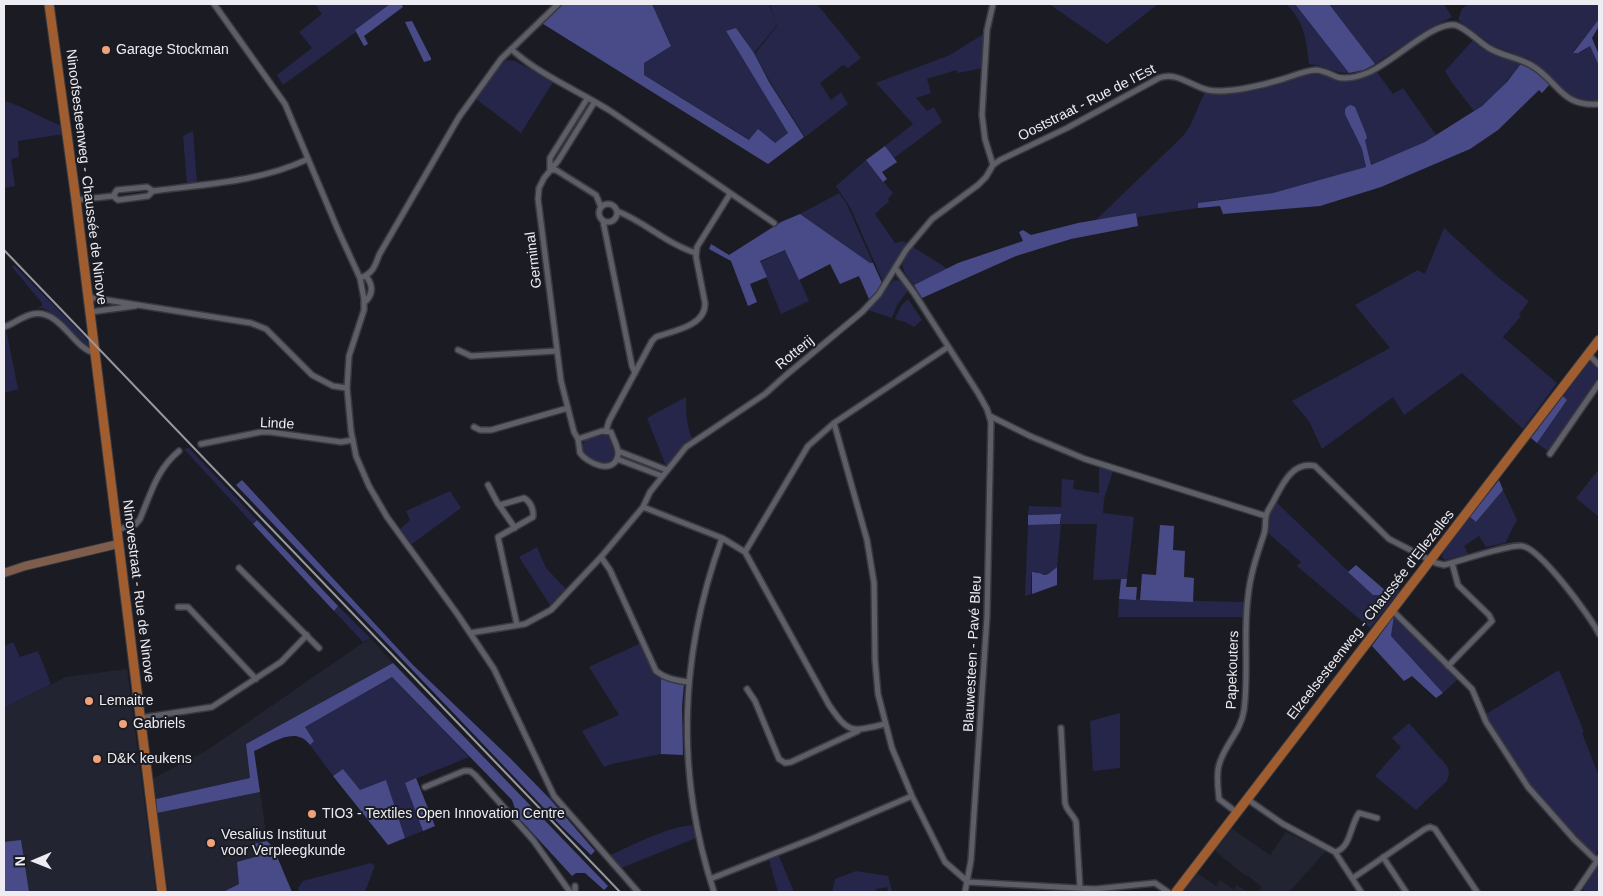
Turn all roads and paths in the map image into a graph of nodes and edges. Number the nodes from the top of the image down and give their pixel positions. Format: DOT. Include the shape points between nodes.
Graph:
graph roads {
  1 [pos="49,4"];
  2 [pos="214,4"];
  3 [pos="558,4"];
  4 [pos="993,4"];
  5 [pos="512,49"];
  6 [pos="586,99"];
  7 [pos="594,103"];
  8 [pos="1599,104"];
  9 [pos="308,159"];
  10 [pos="993,165"];
  11 [pos="550,170"];
  12 [pos="153,190"];
  13 [pos="730,194"];
  14 [pos="113,196"];
  15 [pos="76,200"];
  16 [pos="601,207"];
  17 [pos="617,210"];
  18 [pos="603,221"];
  19 [pos="774,223"];
  20 [pos="696,253"];
  21 [pos="896,269"];
  22 [pos="366,276"];
  23 [pos="360,278"];
  24 [pos="88,297"];
  25 [pos="106,299"];
  26 [pos="364,303"];
  27 [pos="138,306"];
  28 [pos="107,309"];
  29 [pos="90,312"];
  30 [pos="4,327"];
  31 [pos="1599,340"];
  32 [pos="948,347"];
  33 [pos="458,350"];
  34 [pos="557,351"];
  35 [pos="95,354"];
  36 [pos="1588,354"];
  37 [pos="1599,365"];
  38 [pos="635,373"];
  39 [pos="1599,383"];
  40 [pos="347,388"];
  41 [pos="568,408"];
  42 [pos="990,416"];
  43 [pos="834,423"];
  44 [pos="474,427"];
  45 [pos="606,431"];
  46 [pos="578,439"];
  47 [pos="353,440"];
  48 [pos="201,444"];
  49 [pos="179,450"];
  50 [pos="618,451"];
  51 [pos="1550,454"];
  52 [pos="617,459"];
  53 [pos="666,470"];
  54 [pos="662,476"];
  55 [pos="488,485"];
  56 [pos="500,505"];
  57 [pos="642,507"];
  58 [pos="1266,516"];
  59 [pos="515,528"];
  60 [pos="116,530"];
  61 [pos="722,538"];
  62 [pos="118,544"];
  63 [pos="745,552"];
  64 [pos="601,557"];
  65 [pos="1430,561"];
  66 [pos="1452,563"];
  67 [pos="239,568"];
  68 [pos="4,573"];
  69 [pos="178,607"];
  70 [pos="1392,610"];
  71 [pos="517,625"];
  72 [pos="470,633"];
  73 [pos="1599,634"];
  74 [pos="307,635"];
  75 [pos="319,648"];
  76 [pos="1448,666"];
  77 [pos="256,679"];
  78 [pos="688,682"];
  79 [pos="747,689"];
  80 [pos="140,718"];
  81 [pos="885,724"];
  82 [pos="1061,728"];
  83 [pos="860,730"];
  84 [pos="425,787"];
  85 [pos="912,796"];
  86 [pos="1246,799"];
  87 [pos="1236,812"];
  88 [pos="1377,818"];
  89 [pos="1335,852"];
  90 [pos="1383,858"];
  91 [pos="1598,860"];
  92 [pos="1352,878"];
  93 [pos="710,879"];
  94 [pos="968,882"];
  95 [pos="575,886"];
  96 [pos="1080,888"];
  97 [pos="162,892"];
  98 [pos="570,892"];
  99 [pos="576,892"];
  100 [pos="638,892"];
  101 [pos="714,892"];
  102 [pos="965,892"];
  103 [pos="1168,892"];
  104 [pos="1176,892"];
  105 [pos="1361,892"];
  106 [pos="1406,892"];
  107 [pos="1477,892"];
  108 [pos="1576,892"];
  1 -- 15 [label="main road, Ninoofsesteenweg - Chaussée de Ninove"];
  2 -- 9 [label="street" via="282,99"];
  3 -- 5 [label="street"];
  4 -- 10 [label="street" via="987,30 982,115"];
  5 -- 6 [label="street"];
  5 -- 22 [label="street" via="501,59 459,117 373,270"];
  6 -- 7 [label="street"];
  6 -- 11 [label="street, Germinal" via="550,158"];
  7 -- 11 [label="street, Germinal"];
  7 -- 13 [label="street" via="612,112"];
  8 -- 10 [label="street, Ooststraat - Rue de l'Est" via="1578,104 1532,66 1489,48 1457,25 1447,25 1429,33 1376,69 1350,78 1315,70 1256,86 1214,91 1166,75"];
  9 -- 12 [label="street" via="269,174"];
  9 -- 23 [label="street"];
  10 -- 21 [label="street, Rotterij" via="978,185 932,219 906,250"];
  11 -- 16 [label="street" via="556,170 596,195"];
  11 -- 34 [label="street, Germinal" via="539,188 538,199"];
  12 -- 14 [label="street" via="147,187 117,190"];
  12 -- 14 [label="street" via="148,196 118,200"];
  13 -- 19 [label="street"];
  13 -- 20 [label="street"];
  14 -- 15 [label="street"];
  15 -- 24 [label="main road, Ninoofsesteenweg - Chaussée de Ninove"];
  16 -- 17 [label="street" via="609,204"];
  16 -- 18 [label="street" via="598,215"];
  17 -- 18 [label="street" via="613,220"];
  17 -- 20 [label="street"];
  18 -- 38 [label="street"];
  20 -- 38 [label="street" via="704,314 696,322 656,337"];
  21 -- 32 [label="street"];
  21 -- 53 [label="street, Rotterij" via="879,294 852,322 764,394 693,441"];
  22 -- 23 [label="street"];
  22 -- 26 [label="street" via="372,288 369,299"];
  23 -- 26 [label="street"];
  24 -- 25 [label="street"];
  24 -- 29 [label="main road, Ninoofsesteenweg - Chaussée de Ninove"];
  25 -- 27 [label="street"];
  25 -- 28 [label="street"];
  26 -- 40 [label="street" via="362,322 349,356"];
  27 -- 28 [label="street"];
  27 -- 40 [label="street" via="251,322 266,329 312,375 333,386"];
  28 -- 29 [label="street"];
  29 -- 35 [label="main road, Ninoofsesteenweg - Chaussée de Ninove"];
  30 -- 35 [label="street" via="31,314 43,314 55,320 87,351"];
  31 -- 36 [label="main road, Elzeelsesteenweg - Chaussée d'Ellezelles"];
  32 -- 42 [label="street"];
  32 -- 43 [label="street"];
  33 -- 34 [label="street" via="471,356"];
  34 -- 41 [label="street, Germinal"];
  35 -- 60 [label="main road, Ninovestraat - Rue de Ninove"];
  36 -- 37 [label="street"];
  36 -- 65 [label="main road, Elzeelsesteenweg - Chaussée d'Ellezelles"];
  38 -- 45 [label="street"];
  39 -- 51 [label="street"];
  40 -- 47 [label="street"];
  41 -- 44 [label="street" via="491,430"];
  41 -- 46 [label="street, Germinal"];
  42 -- 58 [label="street" via="1085,459"];
  42 -- 94 [label="street, Blauwesteen - Pavé Bleu" via="987,616"];
  43 -- 63 [label="street" via="808,446"];
  43 -- 81 [label="street" via="867,540 874,583 878,694"];
  45 -- 46 [label="street"];
  45 -- 50 [label="street" via="611,432"];
  46 -- 52 [label="street, Germinal" via="580,453 595,464 610,465"];
  47 -- 48 [label="street, Linde" via="341,442 270,432"];
  47 -- 72 [label="street" via="359,465 378,502"];
  49 -- 60 [label="street" via="157,477 140,519 136,524"];
  50 -- 52 [label="street"];
  50 -- 53 [label="street"];
  52 -- 54 [label="street"];
  53 -- 54 [label="street, Rotterij"];
  54 -- 57 [label="street, Rotterij"];
  55 -- 56 [label="street"];
  56 -- 59 [label="street"];
  56 -- 59 [label="street" via="520,498 528,500 533,518"];
  57 -- 61 [label="street"];
  57 -- 64 [label="street, Rotterij"];
  58 -- 65 [label="street" via="1294,471 1306,465 1315,466 1389,539"];
  58 -- 87 [label="street, Papekouters" via="1248,596 1244,712 1219,764 1219,799"];
  59 -- 71 [label="street" via="498,538"];
  60 -- 62 [label="main road, Ninovestraat - Rue de Ninove"];
  61 -- 63 [label="street"];
  61 -- 78 [label="street" via="703,594"];
  62 -- 68 [label="main road"];
  62 -- 80 [label="main road, Ninovestraat - Rue de Ninove"];
  63 -- 83 [label="street" via="829,705 843,725"];
  64 -- 71 [label="street, Rotterij" via="550,610 532,621"];
  64 -- 78 [label="street" via="656,670 672,680"];
  65 -- 66 [label="street" via="1444,565"];
  65 -- 70 [label="main road, Elzeelsesteenweg - Chaussée d'Ellezelles"];
  66 -- 73 [label="street" via="1515,546 1528,548 1581,605"];
  66 -- 76 [label="street" via="1458,585 1492,621"];
  67 -- 74 [label="street"];
  69 -- 77 [label="street" via="188,607"];
  70 -- 76 [label="street"];
  70 -- 86 [label="main road, Elzeelsesteenweg - Chaussée d'Ellezelles"];
  71 -- 72 [label="street, Rotterij"];
  72 -- 100 [label="street" via="499,677 554,796"];
  74 -- 75 [label="street"];
  74 -- 77 [label="street" via="281,662"];
  76 -- 91 [label="street" via="1472,689 1484,717 1528,788 1574,839"];
  77 -- 80 [label="street" via="212,708"];
  78 -- 93 [label="street" via="691,792"];
  79 -- 83 [label="street" via="779,759 784,763"];
  80 -- 97 [label="main road, Ninovestraat - Rue de Ninove"];
  81 -- 83 [label="street"];
  81 -- 85 [label="street"];
  82 -- 96 [label="street" via="1065,803 1076,822"];
  84 -- 98 [label="street" via="464,771 476,775 533,840"];
  85 -- 93 [label="street"];
  85 -- 94 [label="street" via="945,862"];
  86 -- 87 [label="main road, Elzeelsesteenweg - Chaussée d'Ellezelles"];
  86 -- 89 [label="street" via="1283,824"];
  87 -- 104 [label="main road, Elzeelsesteenweg - Chaussée d'Ellezelles"];
  88 -- 89 [label="street" via="1359,813 1345,846"];
  89 -- 92 [label="street"];
  90 -- 92 [label="street"];
  90 -- 106 [label="street"];
  90 -- 107 [label="street" via="1430,827 1435,829"];
  91 -- 108 [label="street"];
  92 -- 105 [label="street"];
  93 -- 101 [label="street"];
  94 -- 96 [label="street"];
  94 -- 102 [label="street, Blauwesteen - Pavé Bleu"];
  95 -- 99 [label="street"];
  96 -- 103 [label="street" via="1156,883"];
}
